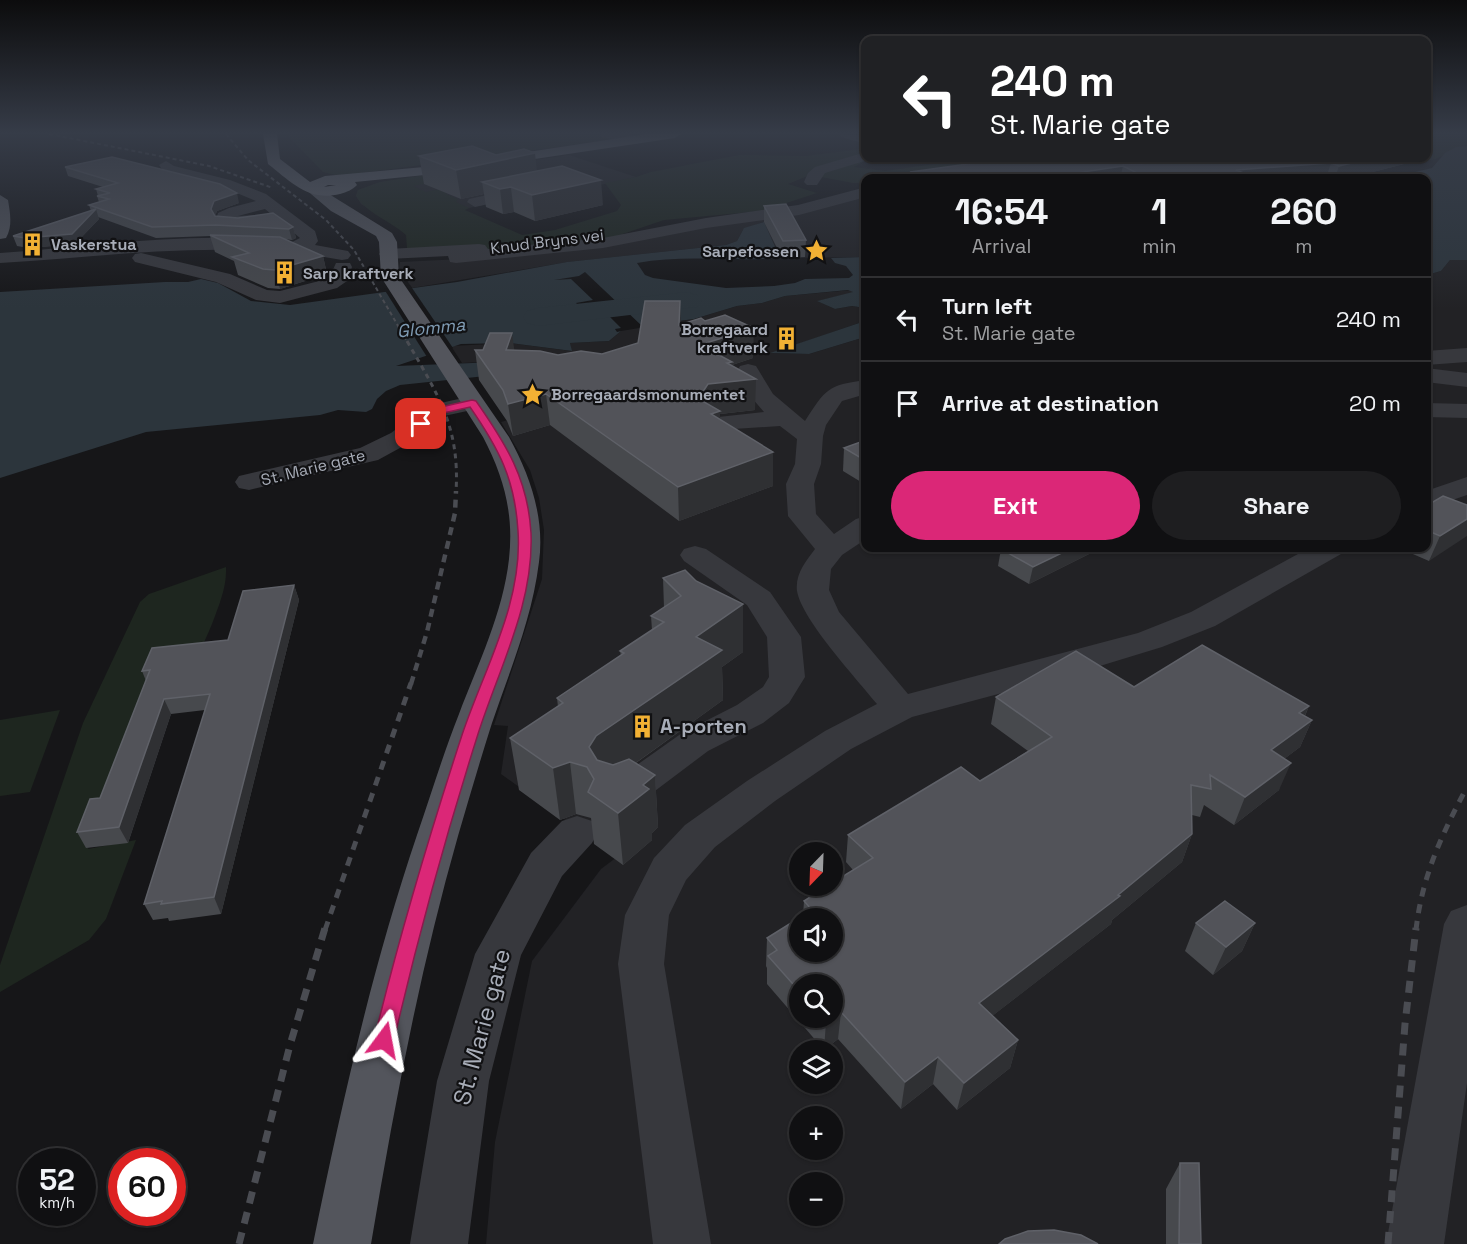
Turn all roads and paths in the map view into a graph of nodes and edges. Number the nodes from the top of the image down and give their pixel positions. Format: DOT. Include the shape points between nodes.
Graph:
graph roads {
  1 [pos="250,192"];
  2 [pos="316,192"];
  3 [pos="342,192"];
  4 [pos="523,192"];
  5 [pos="861,193"];
  6 [pos="216,199"];
  7 [pos="0,200"];
  8 [pos="475,202"];
  9 [pos="269,203"];
  10 [pos="283,214"];
  11 [pos="772,214"];
  12 [pos="353,216"];
  13 [pos="706,224"];
  14 [pos="734,225"];
  15 [pos="0,234"];
  16 [pos="297,246"];
  17 [pos="134,247"];
  18 [pos="388,254"];
  19 [pos="0,258"];
  20 [pos="456,258"];
  21 [pos="1467,355"];
  22 [pos="1431,358"];
  23 [pos="748,371"];
  24 [pos="1431,376"];
  25 [pos="1467,380"];
  26 [pos="861,388"];
  27 [pos="467,396"];
  28 [pos="1431,410"];
  29 [pos="1467,411"];
  30 [pos="784,418"];
  31 [pos="718,423"];
  32 [pos="810,436"];
  33 [pos="249,482"];
  34 [pos="1467,485"];
  35 [pos="1431,499"];
  36 [pos="861,528"];
  37 [pos="831,549"];
  38 [pos="1323,552"];
  39 [pos="695,555"];
  40 [pos="900,708"];
  41 [pos="617,799"];
  42 [pos="577,832"];
  43 [pos="1467,924"];
  44 [pos="342,1244"];
  45 [pos="439,1244"];
  46 [pos="682,1244"];
  47 [pos="1415,1244"];
  1 -- 6 [label="street"];
  1 -- 9 [label="street"];
  2 -- 12 [label="main road"];
  3 -- 12 [label="main road"];
  4 -- 8 [label="street"];
  5 -- 11 [label="street"];
  7 -- 15 [label="main road"];
  9 -- 10 [label="street"];
  9 -- 10 [label="street" via="235,211 224,220 240,222"];
  10 -- 16 [label="street" via="310,238"];
  11 -- 13 [label="street"];
  11 -- 14 [label="street"];
  12 -- 18 [label="main road" via="383,233"];
  13 -- 18 [label="street, Knud Bryns vei" via="656,225 577,239"];
  13 -- 20 [label="street" via="603,243"];
  16 -- 17 [label="street" via="212,243"];
  16 -- 17 [label="street" via="342,261 340,277 330,285 280,297 263,296 223,278 139,258 132,254"];
  17 -- 19 [label="street"];
  18 -- 27 [label="main road" via="390,278"];
  21 -- 22 [label="street"];
  23 -- 30 [label="street" via="753,385"];
  24 -- 25 [label="street"];
  26 -- 32 [label="street" via="832,396"];
  27 -- 33 [label="street, St. Marie gate" via="369,454"];
  27 -- 44 [label="main road" via="488,425 518,484 525,532 524,561 512,620 475,719 408,939 360,1146"];
  28 -- 29 [label="street"];
  30 -- 31 [label="street"];
  30 -- 32 [label="street"];
  32 -- 37 [label="street" via="808,464 800,484 802,516"];
  34 -- 35 [label="street"];
  36 -- 37 [label="street"];
  37 -- 40 [label="street" via="816,568 813,590 824,615"];
  38 -- 40 [label="street" via="1203,619 1150,640"];
  39 -- 41 [label="street" via="759,599 784,637 787,677 776,695 750,714 695,742"];
  40 -- 46 [label="street" via="838,740 700,836 669,870 646,915 641,964"];
  42 -- 45 [label="street, St. Marie gate" via="546,865 498,954 463,1081"];
  43 -- 47 [label="street"];
}
